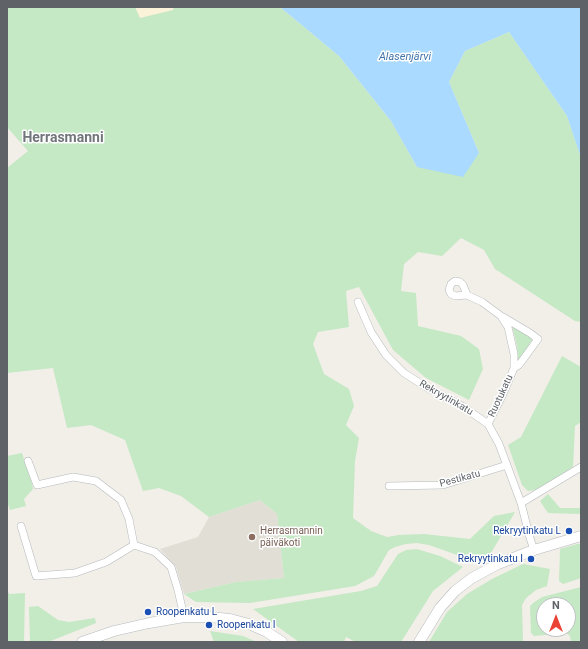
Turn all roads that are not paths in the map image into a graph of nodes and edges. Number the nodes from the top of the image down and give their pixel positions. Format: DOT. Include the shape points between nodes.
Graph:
graph roads {
  1 [pos="467,295"];
  2 [pos="358,302"];
  3 [pos="501,316"];
  4 [pos="514,368"];
  5 [pos="488,424"];
  6 [pos="28,461"];
  7 [pos="507,465"];
  8 [pos="581,467"];
  9 [pos="389,486"];
  10 [pos="522,503"];
  11 [pos="21,526"];
  12 [pos="581,536"];
  13 [pos="134,545"];
  14 [pos="534,550"];
  15 [pos="184,617"];
  16 [pos="82,642"];
  17 [pos="282,642"];
  18 [pos="419,642"];
  1 -- 3 [label="street, Ruotukatu"];
  2 -- 5 [label="street, Rekryytinkatu" via="371,332 386,354 404,373"];
  3 -- 4 [label="street, Ruotukatu" via="512,339"];
  3 -- 4 [label="street, Ruotukatu" via="538,339"];
  4 -- 5 [label="street, Ruotukatu"];
  5 -- 7 [label="street, Rekryytinkatu"];
  6 -- 13 [label="street" via="37,486 73,477 96,481 121,500 129,519"];
  7 -- 9 [label="street, Pestikatu" via="443,485"];
  7 -- 10 [label="street, Rekryytinkatu"];
  8 -- 10 [label="street"];
  10 -- 14 [label="street, Rekryytinkatu"];
  11 -- 13 [label="street" via="36,576 75,573 106,562"];
  12 -- 14 [label="street"];
  13 -- 15 [label="street" via="155,552 171,567"];
  14 -- 18 [label="street" via="498,564 455,591 440,608"];
  15 -- 16 [label="street" via="121,629"];
  15 -- 17 [label="street" via="230,619 249,624"];
}
